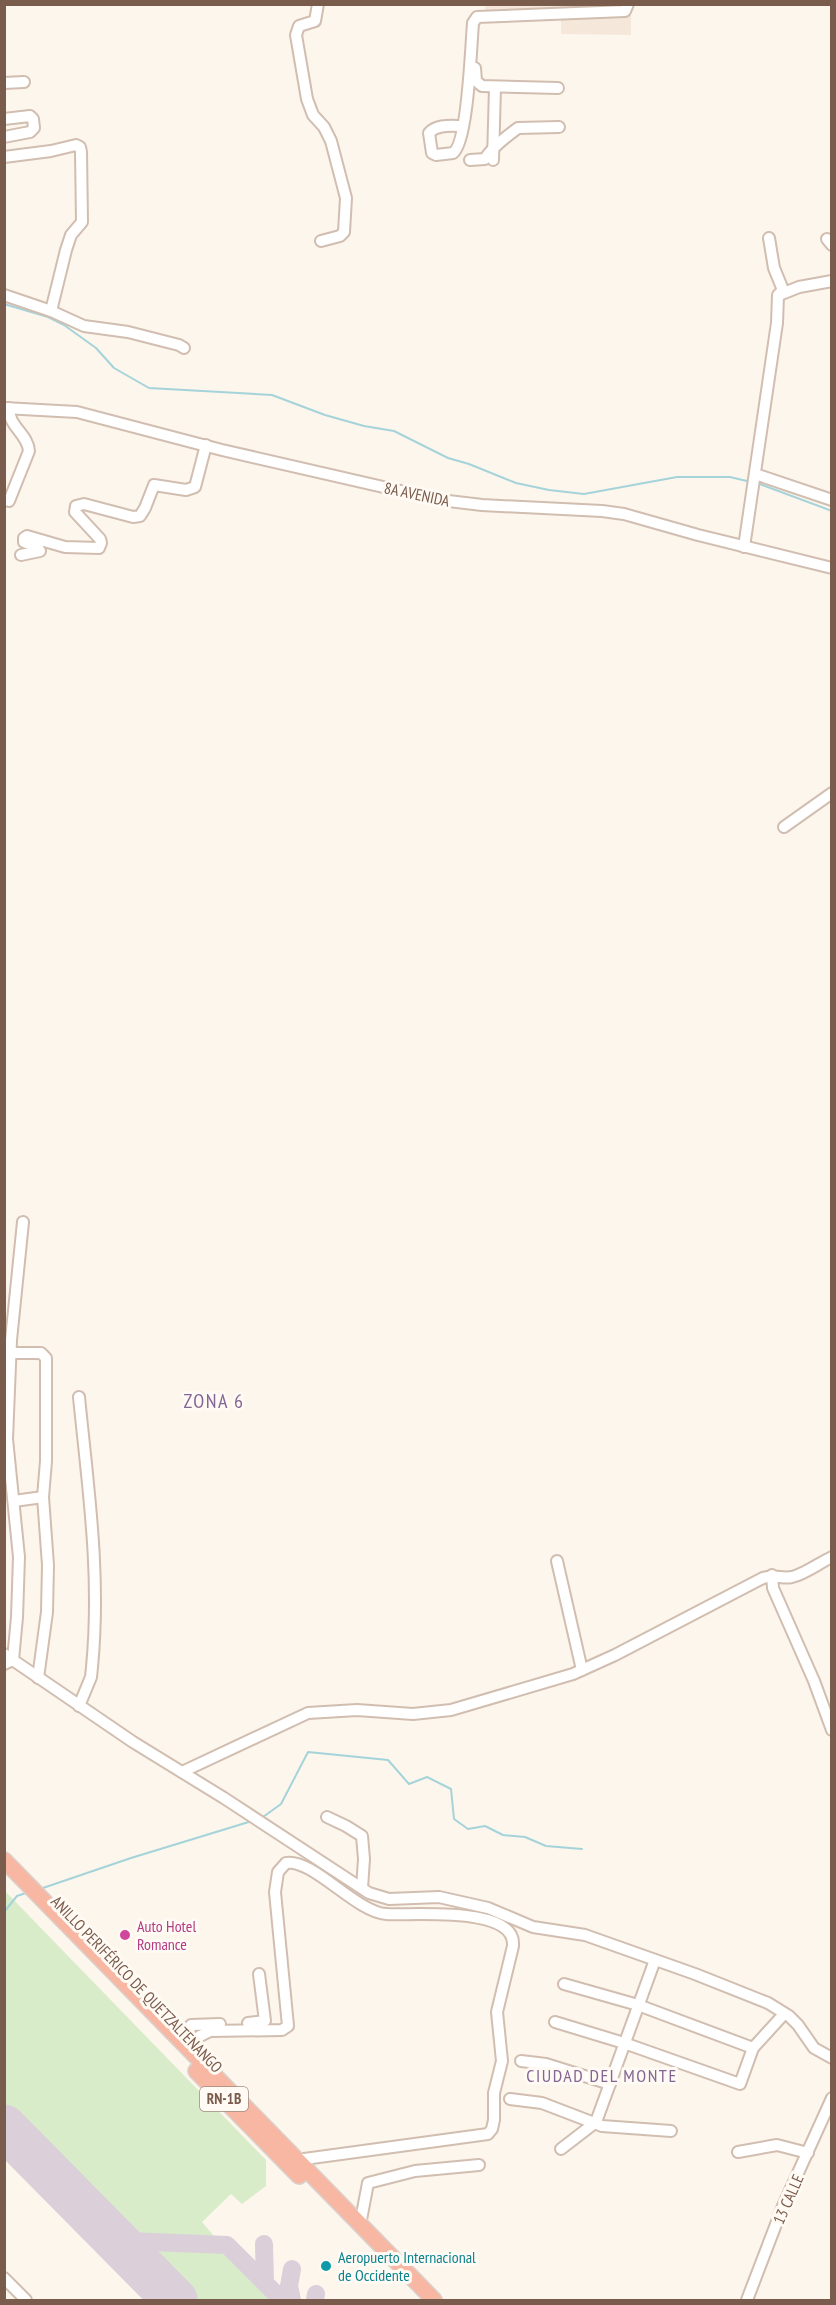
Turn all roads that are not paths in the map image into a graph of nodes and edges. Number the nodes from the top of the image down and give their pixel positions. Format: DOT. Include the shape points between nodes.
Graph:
graph roads {
  1 [pos="318,4"];
  2 [pos="628,4"];
  3 [pos="517,9"];
  4 [pos="479,10"];
  5 [pos="24,82"];
  6 [pos="4,83"];
  7 [pos="495,87"];
  8 [pos="558,88"];
  9 [pos="4,119"];
  10 [pos="462,126"];
  11 [pos="559,127"];
  12 [pos="4,136"];
  13 [pos="493,154"];
  14 [pos="4,157"];
  15 [pos="470,160"];
  16 [pos="769,238"];
  17 [pos="321,241"];
  18 [pos="831,281"];
  19 [pos="4,295"];
  20 [pos="778,295"];
  21 [pos="51,311"];
  22 [pos="184,348"];
  23 [pos="7,408"];
  24 [pos="206,445"];
  25 [pos="755,476"];
  26 [pos="831,500"];
  27 [pos="9,501"];
  28 [pos="744,547"];
  29 [pos="21,555"];
  30 [pos="831,568"];
  31 [pos="831,793"];
  32 [pos="784,827"];
  33 [pos="23,1222"];
  34 [pos="11,1353"];
  35 [pos="79,1397"];
  36 [pos="43,1497"];
  37 [pos="14,1501"];
  38 [pos="831,1557"];
  39 [pos="557,1562"];
  40 [pos="772,1575"];
  41 [pos="7,1659"];
  42 [pos="582,1670"];
  43 [pos="38,1678"];
  44 [pos="79,1706"];
  45 [pos="831,1730"];
  46 [pos="182,1773"];
  47 [pos="327,1817"];
  48 [pos="4,1860"];
  49 [pos="4,1872"];
  50 [pos="362,1888"];
  51 [pos="28,1891"];
  52 [pos="655,1960"];
  53 [pos="259,1974"];
  54 [pos="564,1984"];
  55 [pos="638,2005"];
  56 [pos="783,2014"];
  57 [pos="555,2022"];
  58 [pos="624,2043"];
  59 [pos="187,2046"];
  60 [pos="753,2048"];
  61 [pos="831,2058"];
  62 [pos="521,2061"];
  63 [pos="610,2084"];
  64 [pos="510,2098"];
  65 [pos="831,2098"];
  66 [pos="596,2122"];
  67 [pos="671,2131"];
  68 [pos="561,2149"];
  69 [pos="738,2152"];
  70 [pos="808,2153"];
  71 [pos="297,2160"];
  72 [pos="478,2165"];
  73 [pos="360,2225"];
  74 [pos="4,2278"];
  75 [pos="26,2301"];
  76 [pos="420,2301"];
  77 [pos="434,2301"];
  78 [pos="747,2301"];
  1 -- 17 [label="street" via="315,21 299,26 296,35 307,99 331,141 347,203 344,232"];
  2 -- 3 [label="street" via="625,11"];
  3 -- 4 [label="street"];
  4 -- 7 [label="street" via="475,78 480,86"];
  4 -- 10 [label="street" via="473,23"];
  5 -- 6 [label="street"];
  7 -- 8 [label="street"];
  7 -- 13 [label="street"];
  9 -- 12 [label="street" via="30,116 34,128"];
  11 -- 13 [label="street" via="518,128"];
  13 -- 15 [label="street"];
  14 -- 21 [label="street" via="80,147 82,222 71,235"];
  16 -- 20 [label="street" via="783,290"];
  18 -- 20 [label="street"];
  19 -- 21 [label="street"];
  20 -- 25 [label="street"];
  21 -- 22 [label="street" via="84,326 128,332"];
  23 -- 24 [label="street, 8A AVENIDA" via="77,412"];
  23 -- 27 [label="street" via="10,420 29,448"];
  24 -- 28 [label="street, 8A AVENIDA" via="440,500 602,511"];
  24 -- 29 [label="street" via="195,487 186,490 154,485 140,516 84,504 76,506 75,512 100,539 99,548 65,547 27,536 24,542 40,551"];
  25 -- 26 [label="street"];
  25 -- 28 [label="street"];
  28 -- 30 [label="street, 8A AVENIDA"];
  31 -- 32 [label="street"];
  33 -- 34 [label="street"];
  34 -- 36 [label="street" via="41,1353 46,1358"];
  34 -- 37 [label="street" via="7,1439"];
  35 -- 44 [label="street" via="96,1586 93,1666"];
  36 -- 37 [label="street"];
  36 -- 43 [label="street" via="47,1612"];
  37 -- 41 [label="street" via="19,1557 17,1617"];
  38 -- 40 [label="street" via="795,1576"];
  39 -- 42 [label="street"];
  40 -- 42 [label="street"];
  40 -- 45 [label="street" via="773,1588"];
  41 -- 43 [label="street"];
  42 -- 46 [label="street" via="451,1710 413,1714 357,1710 308,1713"];
  43 -- 44 [label="street"];
  44 -- 46 [label="street"];
  46 -- 50 [label="street"];
  47 -- 50 [label="street" via="362,1836"];
  48 -- 51 [label="highway, ANILLO PERIFÉRICO DE QUETZALTENANGO / RN-1B"];
  49 -- 51 [label="highway, ANILLO PERIFÉRICO DE QUETZALTENANGO / RN-1B"];
  50 -- 52 [label="street" via="389,1899 435,1896 488,1908 533,1927 585,1935"];
  51 -- 59 [label="highway, ANILLO PERIFÉRICO DE QUETZALTENANGO / RN-1B"];
  51 -- 76 [label="highway, ANILLO PERIFÉRICO DE QUETZALTENANGO / RN-1B"];
  52 -- 55 [label="street"];
  52 -- 56 [label="street" via="768,2003"];
  53 -- 59 [label="street" via="264,2022 191,2025"];
  54 -- 55 [label="street"];
  55 -- 58 [label="street"];
  55 -- 60 [label="street"];
  56 -- 60 [label="street"];
  56 -- 61 [label="street" via="794,2019 814,2048"];
  57 -- 58 [label="street"];
  58 -- 60 [label="street" via="740,2084"];
  58 -- 63 [label="street"];
  59 -- 71 [label="highway, ANILLO PERIFÉRICO DE QUETZALTENANGO / RN-1B"];
  59 -- 71 [label="street" via="210,2031 282,2030 288,2026 276,1892 278,1872 286,1863 307,1868 378,1913 474,1917 510,1933 513,1946 497,2012 502,2061 494,2093 494,2120 488,2134"];
  62 -- 63 [label="street" via="546,2064"];
  63 -- 66 [label="street"];
  64 -- 66 [label="street" via="542,2103"];
  65 -- 70 [label="street, 13 CALLE"];
  66 -- 67 [label="street" via="605,2127"];
  66 -- 68 [label="street"];
  69 -- 70 [label="street" via="777,2145"];
  70 -- 78 [label="street, 13 CALLE"];
  71 -- 73 [label="highway, ANILLO PERIFÉRICO DE QUETZALTENANGO / RN-1B"];
  72 -- 73 [label="street" via="415,2170 368,2183"];
  73 -- 77 [label="highway, ANILLO PERIFÉRICO DE QUETZALTENANGO / RN-1B"];
  74 -- 75 [label="street"];
}
